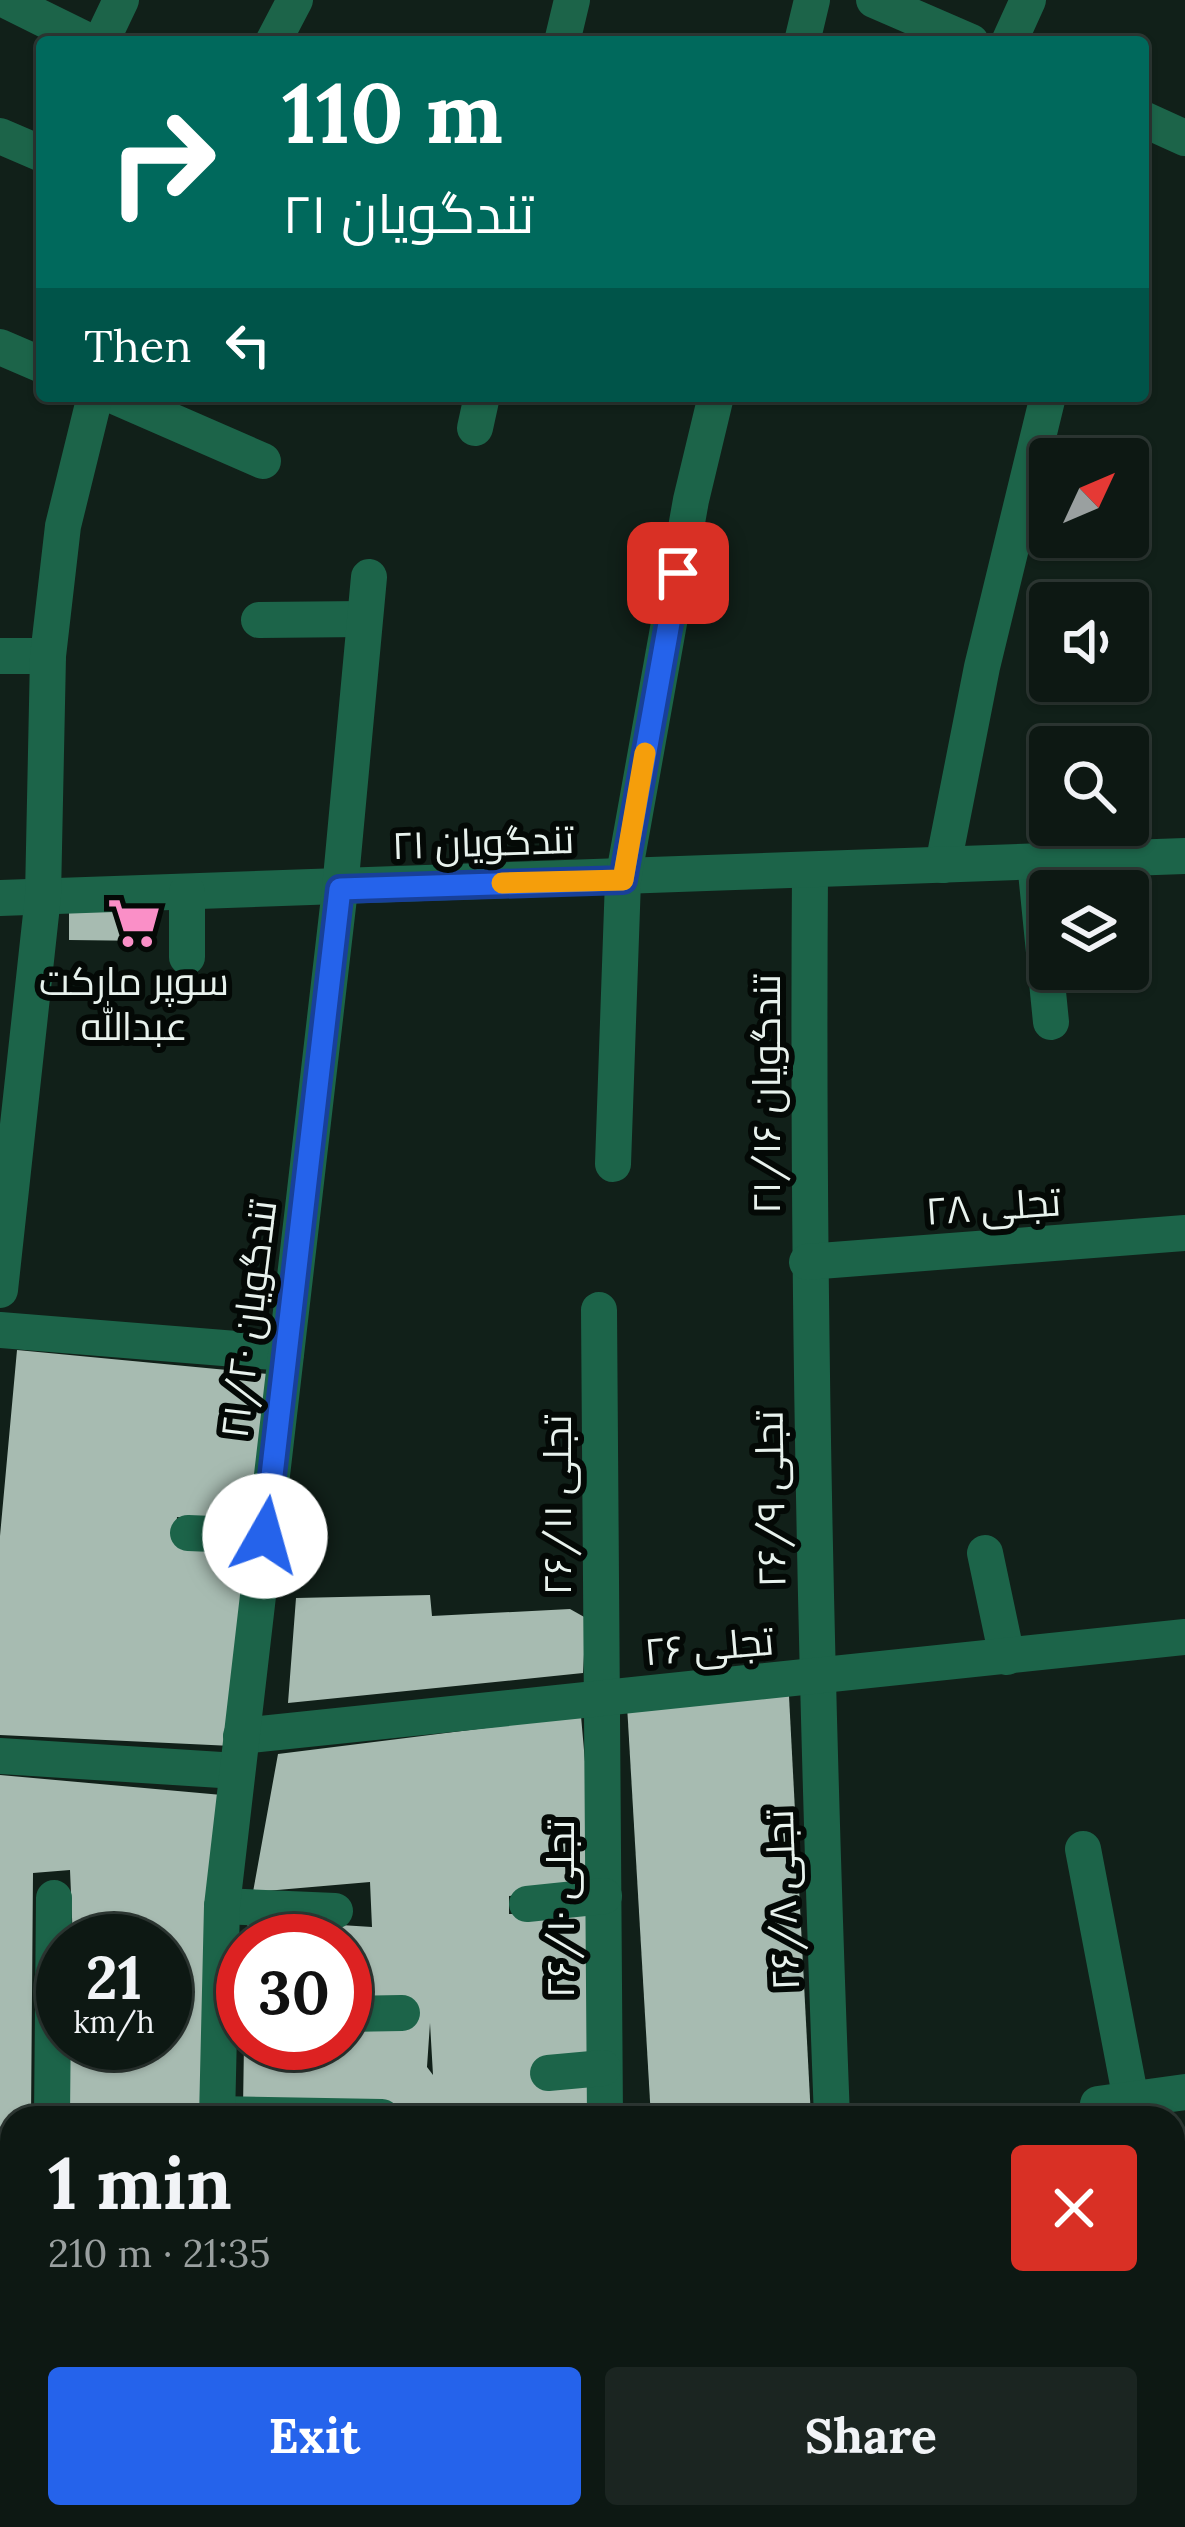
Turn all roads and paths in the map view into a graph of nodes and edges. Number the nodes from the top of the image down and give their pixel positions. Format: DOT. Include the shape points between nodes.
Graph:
graph roads {
  1 [pos="5,0"];
  2 [pos="121,0"];
  3 [pos="295,0"];
  4 [pos="572,0"];
  5 [pos="812,0"];
  6 [pos="874,0"];
  7 [pos="1028,0"];
  8 [pos="78,36"];
  9 [pos="103,36"];
  10 [pos="276,36"];
  11 [pos="563,36"];
  12 [pos="803,36"];
  13 [pos="957,36"];
  14 [pos="1012,36"];
  15 [pos="1149,122"];
  16 [pos="0,136"];
  17 [pos="1185,138"];
  18 [pos="36,151"];
  19 [pos="0,347"];
  20 [pos="36,362"];
  21 [pos="94,402"];
  22 [pos="128,402"];
  23 [pos="715,402"];
  24 [pos="1046,402"];
  25 [pos="262,461"];
  26 [pos="369,577"];
  27 [pos="364,619"];
  28 [pos="259,620"];
  29 [pos="0,656"];
  30 [pos="48,656"];
  31 [pos="1185,856"];
  32 [pos="1035,862"];
  33 [pos="943,866"];
  34 [pos="810,871"];
  35 [pos="623,880"];
  36 [pos="340,889"];
  37 [pos="187,892"];
  38 [pos="43,896"];
  39 [pos="0,898"];
  40 [pos="187,957"];
  41 [pos="1051,1022"];
  42 [pos="9,1124"];
  43 [pos="613,1164"];
  44 [pos="1185,1233"];
  45 [pos="807,1262"];
  46 [pos="0,1291"];
  47 [pos="599,1310"];
  48 [pos="808,1318"];
  49 [pos="0,1330"];
  50 [pos="286,1353"];
  51 [pos="188,1533"];
  52 [pos="265,1536"];
  53 [pos="985,1553"];
  54 [pos="1185,1637"];
  55 [pos="1007,1657"];
  56 [pos="815,1678"];
  57 [pos="598,1699"];
  58 [pos="239,1754"];
  59 [pos="0,1756"];
  60 [pos="1083,1850"];
  61 [pos="604,1895"];
  62 [pos="54,1898"];
  63 [pos="527,1904"];
  64 [pos="221,1906"];
  65 [pos="335,1911"];
  66 [pos="222,1914"];
  67 [pos="402,2013"];
  68 [pos="372,2014"];
  69 [pos="603,2068"];
  70 [pos="223,2070"];
  71 [pos="548,2073"];
  72 [pos="1185,2092"];
  73 [pos="52,2106"];
  74 [pos="218,2106"];
  75 [pos="604,2106"];
  76 [pos="832,2106"];
  77 [pos="1110,2106"];
  78 [pos="1115,2106"];
  1 -- 8 [label="street"];
  2 -- 9 [label="street"];
  3 -- 10 [label="street"];
  4 -- 11 [label="street"];
  5 -- 12 [label="street"];
  6 -- 13 [label="street"];
  7 -- 14 [label="street"];
  15 -- 17 [label="street"];
  16 -- 18 [label="street"];
  19 -- 20 [label="street"];
  21 -- 30 [label="street" via="63,526"];
  22 -- 25 [label="street"];
  23 -- 35 [label="street"];
  24 -- 33 [label="street"];
  26 -- 27 [label="street, ۲۱/۲۰ تندگویان"];
  27 -- 28 [label="street"];
  27 -- 36 [label="street, ۲۱/۲۰ تندگویان"];
  29 -- 30 [label="street"];
  30 -- 38 [label="street"];
  31 -- 32 [label="street, ۲۱ تندگویان"];
  32 -- 33 [label="street, ۲۱ تندگویان"];
  32 -- 41 [label="street"];
  33 -- 34 [label="street, ۲۱ تندگویان"];
  34 -- 35 [label="street, ۲۱ تندگویان"];
  34 -- 45 [label="street, ۲۱/۱۶ تندگویان"];
  35 -- 36 [label="street, ۲۱ تندگویان"];
  35 -- 43 [label="street"];
  36 -- 37 [label="street, ۲۱ تندگویان"];
  36 -- 50 [label="street, ۲۱/۲۰ تندگویان"];
  37 -- 38 [label="street, ۲۱ تندگویان"];
  37 -- 40 [label="street"];
  38 -- 39 [label="street, ۲۱ تندگویان"];
  38 -- 42 [label="street"];
  42 -- 46 [label="street"];
  44 -- 45 [label="street, ۲۸ تجلی"];
  45 -- 48 [label="street, ۲۱/۱۶ تندگویان"];
  47 -- 57 [label="street, ۲۶/۱۱ تجلی"];
  48 -- 56 [label="street, ۲۶/۹ تجلی"];
  49 -- 50 [label="street"];
  50 -- 52 [label="street, ۲۱/۲۰ تندگویان"];
  51 -- 52 [label="street"];
  52 -- 58 [label="street, ۲۱/۲۰ تندگویان"];
  53 -- 55 [label="street"];
  54 -- 55 [label="street, ۲۶ تجلی"];
  55 -- 56 [label="street, ۲۶ تجلی"];
  56 -- 57 [label="street, ۲۶ تجلی"];
  56 -- 76 [label="street, ۲۶/۸ تجلی"];
  57 -- 58 [label="street, ۲۶ تجلی"];
  57 -- 61 [label="street, ۲۶/۱۰ تجلی"];
  58 -- 59 [label="street, ۲۶ تجلی"];
  58 -- 64 [label="street, ۲۱/۲۰ تندگویان"];
  60 -- 77 [label="street"];
  61 -- 63 [label="street"];
  61 -- 69 [label="street, ۲۶/۱۰ تجلی"];
  62 -- 73 [label="street"];
  64 -- 65 [label="street"];
  64 -- 66 [label="street, ۲۱/۲۰ تندگویان"];
  67 -- 68 [label="street"];
  69 -- 71 [label="street"];
  69 -- 75 [label="street, ۲۶/۱۰ تجلی"];
  70 -- 74 [label="street, ۲۱/۲۰ تندگویان"];
  72 -- 78 [label="street"];
}
